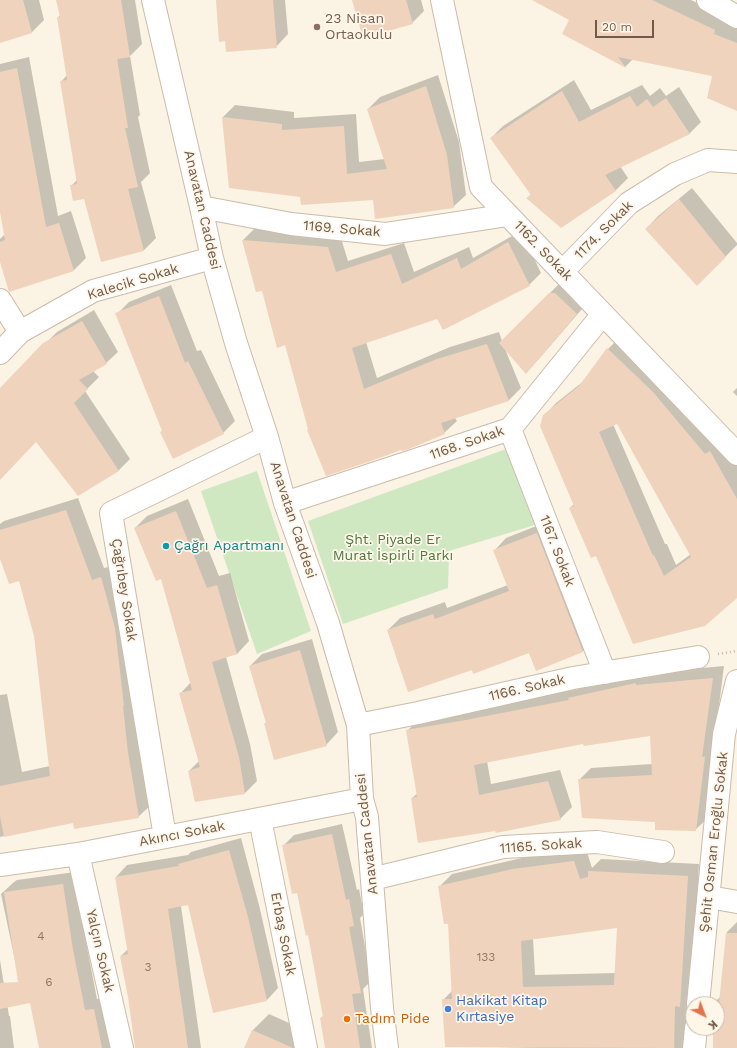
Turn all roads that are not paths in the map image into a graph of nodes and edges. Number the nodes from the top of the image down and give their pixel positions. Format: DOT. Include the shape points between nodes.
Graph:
graph roads {
  1 [pos="153,0"];
  2 [pos="442,0"];
  3 [pos="708,0"];
  4 [pos="737,17"];
  5 [pos="737,162"];
  6 [pos="201,207"];
  7 [pos="508,215"];
  8 [pos="212,258"];
  9 [pos="562,272"];
  10 [pos="0,300"];
  11 [pos="603,314"];
  12 [pos="20,332"];
  13 [pos="0,354"];
  14 [pos="510,429"];
  15 [pos="266,437"];
  16 [pos="737,454"];
  17 [pos="284,503"];
  18 [pos="698,657"];
  19 [pos="605,673"];
  20 [pos="737,681"];
  21 [pos="358,725"];
  22 [pos="362,799"];
  23 [pos="260,819"];
  24 [pos="165,837"];
  25 [pos="663,852"];
  26 [pos="78,854"];
  27 [pos="0,865"];
  28 [pos="372,879"];
  29 [pos="709,897"];
  30 [pos="737,902"];
  31 [pos="699,996"];
  32 [pos="695,1036"];
  33 [pos="122,1048"];
  34 [pos="306,1048"];
  35 [pos="387,1048"];
  36 [pos="694,1048"];
  1 -- 6 [label="street, Anavatan Caddesi"];
  2 -- 7 [label="street, 1162. Sokak" via="481,187"];
  3 -- 4 [label="street"];
  5 -- 9 [label="street, 1174. Sokak" via="708,160 675,174 629,203"];
  6 -- 7 [label="street, 1169. Sokak" via="291,224 385,234"];
  6 -- 8 [label="street, Anavatan Caddesi"];
  7 -- 9 [label="street, 1162. Sokak"];
  8 -- 12 [label="street, Kalecik Sokak" via="93,291"];
  8 -- 15 [label="street, Anavatan Caddesi"];
  9 -- 11 [label="street, 1162. Sokak"];
  10 -- 12 [label="street"];
  11 -- 14 [label="street, 1168. Sokak"];
  11 -- 16 [label="street, 1162. Sokak"];
  12 -- 13 [label="street, Kalecik Sokak"];
  14 -- 17 [label="street, 1168. Sokak"];
  14 -- 19 [label="street, 1167. Sokak"];
  15 -- 17 [label="street, Anavatan Caddesi"];
  15 -- 24 [label="street, Çağrıbey Sokak" via="111,513"];
  17 -- 21 [label="street, Anavatan Caddesi" via="328,623"];
  18 -- 19 [label="street, 1166. Sokak"];
  19 -- 21 [label="street, 1166. Sokak"];
  20 -- 29 [label="street, Şehit Osman Eroğlu Sokak" via="724,734"];
  21 -- 22 [label="street, Anavatan Caddesi"];
  22 -- 23 [label="street, Akıncı Sokak"];
  22 -- 28 [label="street, Anavatan Caddesi" via="367,817"];
  23 -- 24 [label="street, Akıncı Sokak"];
  23 -- 34 [label="street, Erbaş Sokak"];
  24 -- 26 [label="street, Akıncı Sokak"];
  25 -- 28 [label="street, 11165. Sokak" via="597,842 503,847"];
  26 -- 27 [label="street, Akıncı Sokak"];
  26 -- 33 [label="street, Yalçın Sokak"];
  28 -- 35 [label="street, Anavatan Caddesi"];
  29 -- 30 [label="street"];
  29 -- 31 [label="street, Şehit Osman Eroğlu Sokak"];
  32 -- 36 [label="street"];
}
